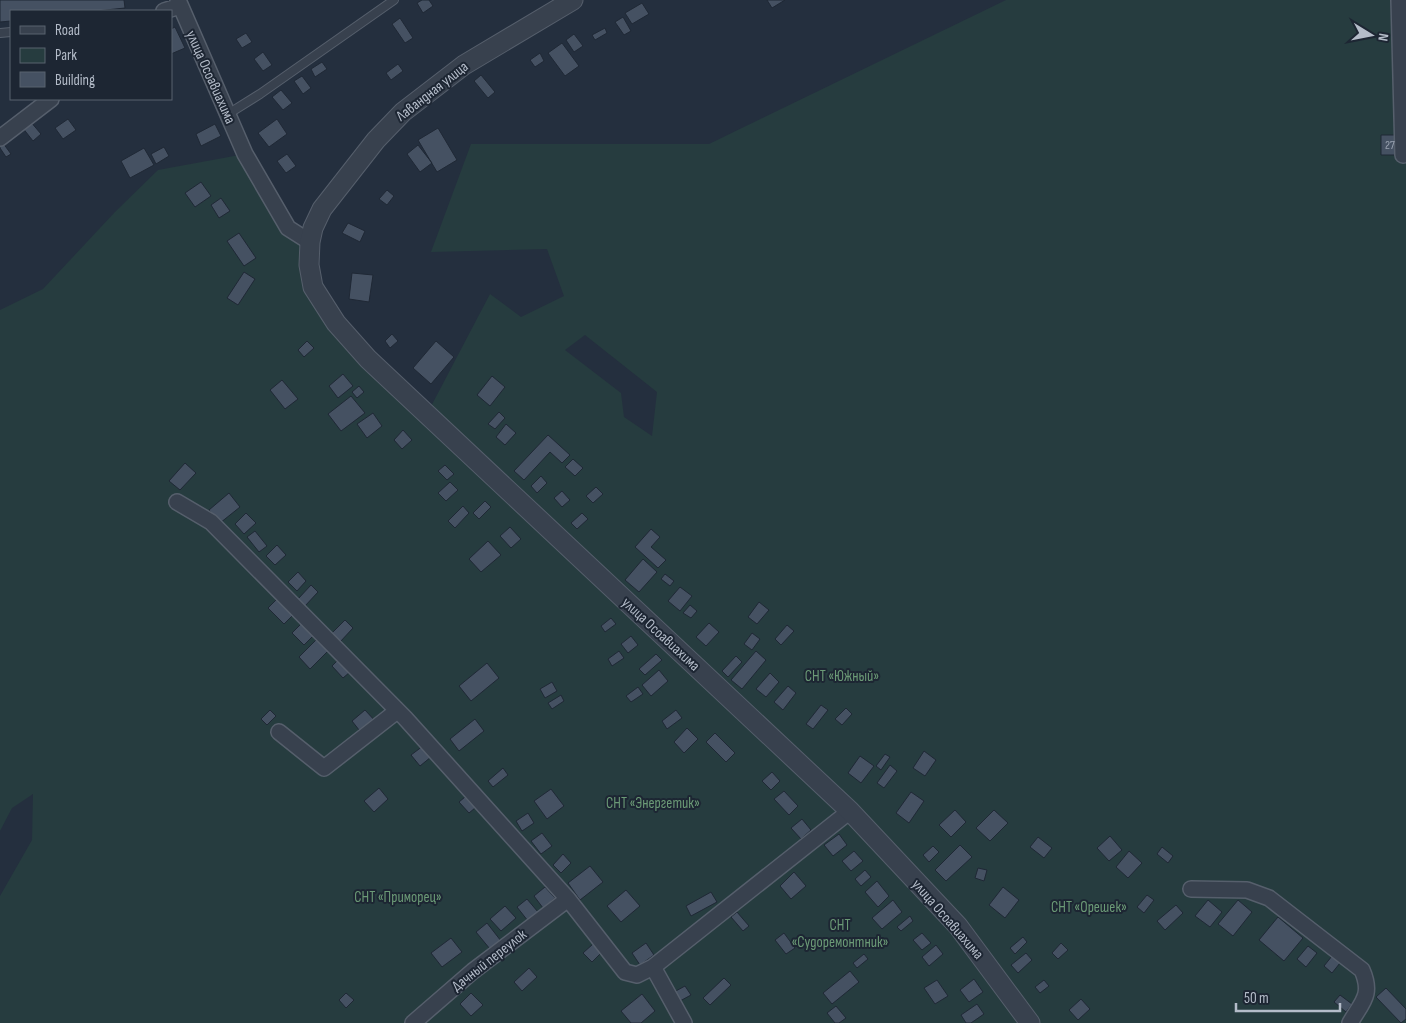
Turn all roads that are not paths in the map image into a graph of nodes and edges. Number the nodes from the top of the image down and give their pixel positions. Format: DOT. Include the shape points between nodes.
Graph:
graph roads {
  1 [pos="394,0"];
  2 [pos="573,0"];
  3 [pos="1399,0"];
  4 [pos="183,2"];
  5 [pos="166,10"];
  6 [pos="50,100"];
  7 [pos="228,114"];
  8 [pos="0,138"];
  9 [pos="1403,155"];
  10 [pos="310,242"];
  11 [pos="177,502"];
  12 [pos="397,710"];
  13 [pos="279,732"];
  14 [pos="850,811"];
  15 [pos="1191,889"];
  16 [pos="568,899"];
  17 [pos="652,967"];
  18 [pos="679,1020"];
  19 [pos="413,1023"];
  20 [pos="1030,1023"];
  21 [pos="1350,1023"];
  1 -- 7 [label="lane"];
  2 -- 10 [label="street, Лавандная улица" via="464,65 403,112 376,140 322,209"];
  3 -- 9 [label="street"];
  4 -- 5 [label="street"];
  4 -- 7 [label="street, улица Осоавиахима"];
  6 -- 8 [label="street"];
  7 -- 10 [label="street, улица Осоавиахима" via="245,154 288,228"];
  10 -- 14 [label="street, улица Осоавиахима" via="313,287 336,324 368,359"];
  11 -- 12 [label="street" via="211,522"];
  12 -- 13 [label="street" via="324,768"];
  12 -- 16 [label="street"];
  14 -- 17 [label="street"];
  14 -- 20 [label="street, улица Осоавиахима" via="958,926"];
  15 -- 21 [label="street" via="1246,890 1269,898 1362,970 1367,982 1366,996"];
  16 -- 17 [label="street" via="625,972 637,975"];
  16 -- 19 [label="street, Дачный переулок" via="473,971"];
  17 -- 18 [label="street"];
}
